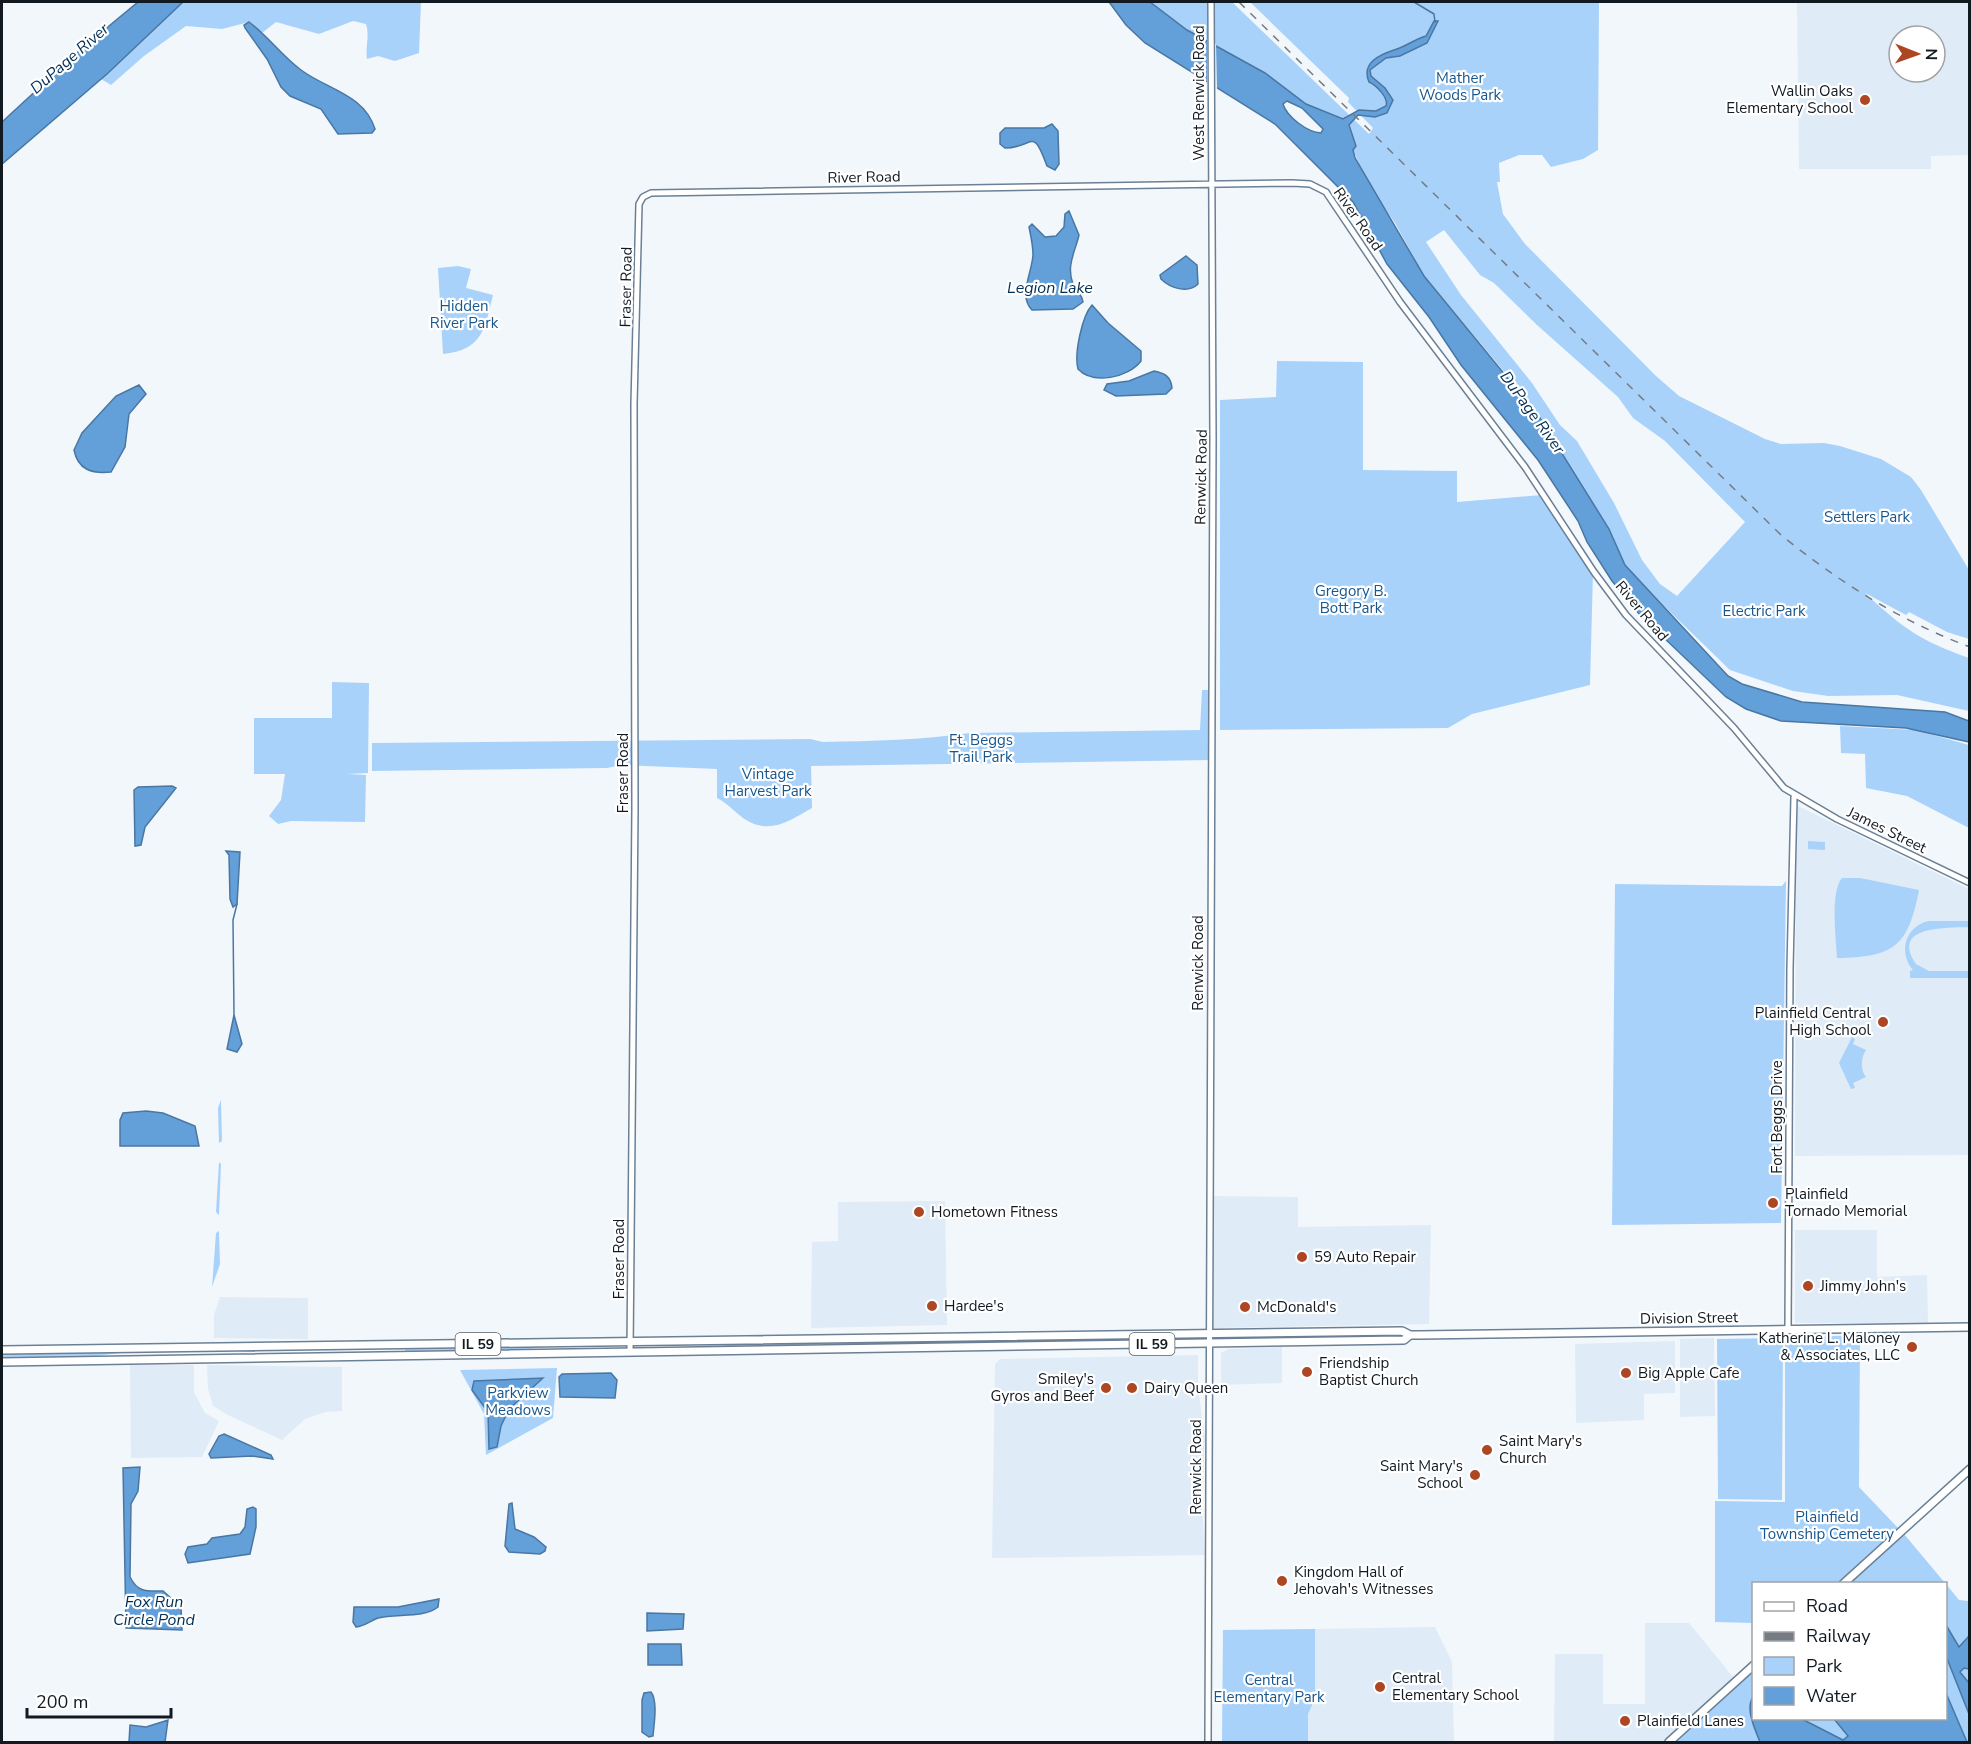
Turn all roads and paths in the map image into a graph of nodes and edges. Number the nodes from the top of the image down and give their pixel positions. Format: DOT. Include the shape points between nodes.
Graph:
graph roads {
  1 [pos="1210,2"];
  2 [pos="1212,184"];
  3 [pos="643,197"];
  4 [pos="1794,797"];
  5 [pos="1970,883"];
  6 [pos="1970,1327"];
  7 [pos="1788,1329"];
  8 [pos="1209,1333"];
  9 [pos="1410,1335"];
  10 [pos="631,1342"];
  11 [pos="1210,1343"];
  12 [pos="2,1350"];
  13 [pos="630,1351"];
  14 [pos="2,1362"];
  15 [pos="1970,1469"];
  16 [pos="1845,1582"];
  17 [pos="1752,1667"];
  18 [pos="1208,1743"];
  19 [pos="1669,1743"];
  1 -- 2 [label="street, West Renwick Road"];
  2 -- 3 [label="street, River Road" via="651,193"];
  2 -- 4 [label="street, River Road" via="1310,184 1326,192 1400,302 1525,467 1626,615"];
  2 -- 8 [label="street, Renwick Road"];
  3 -- 10 [label="street, Fraser Road" via="639,204 634,404"];
  4 -- 5 [label="street, James Street"];
  4 -- 7 [label="street, Fort Beggs Drive"];
  6 -- 7 [label="main road, Division Street / IL 59"];
  7 -- 9 [label="main road, Division Street / IL 59"];
  8 -- 9 [label="main road, Division Street / IL 59" via="1402,1331"];
  8 -- 10 [label="main road, IL 59"];
  8 -- 11 [label="street, Renwick Road"];
  9 -- 11 [label="main road, Division Street / IL 59" via="1404,1340"];
  10 -- 12 [label="main road, IL 59"];
  10 -- 13 [label="street, Fraser Road"];
  11 -- 13 [label="main road, IL 59"];
  11 -- 18 [label="street, Renwick Road"];
  13 -- 14 [label="main road, IL 59"];
  15 -- 16 [label="main road"];
  17 -- 19 [label="main road"];
}
